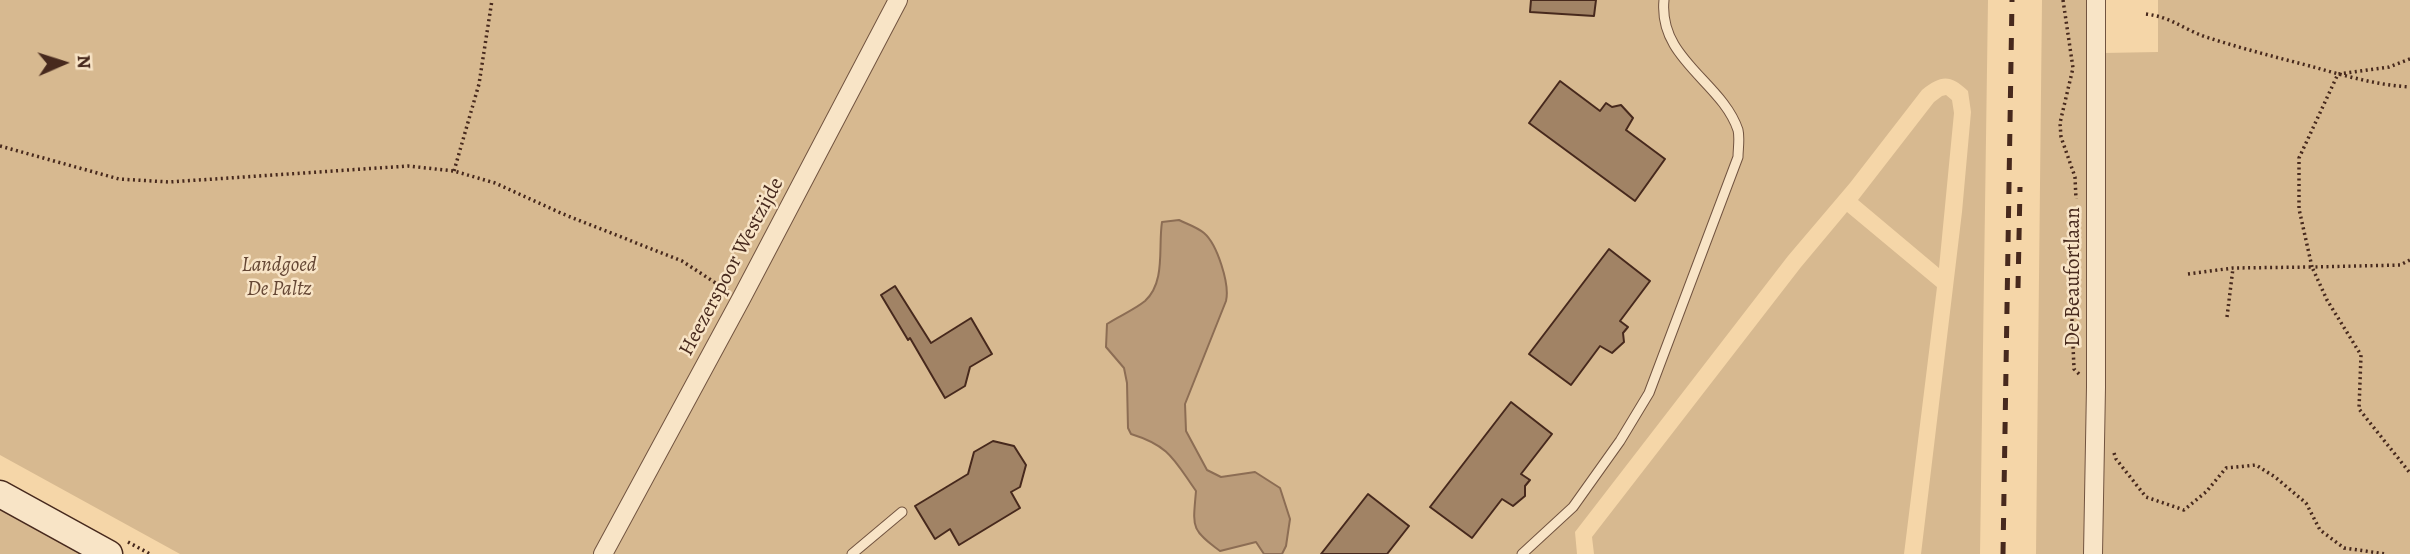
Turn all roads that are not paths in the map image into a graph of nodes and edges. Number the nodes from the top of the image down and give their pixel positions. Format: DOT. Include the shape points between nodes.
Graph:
graph roads {
  1 [pos="898,0"];
  2 [pos="1664,0"];
  3 [pos="2096,0"];
  4 [pos="0,494"];
  5 [pos="902,512"];
  6 [pos="109,554"];
  7 [pos="603,554"];
  8 [pos="852,554"];
  9 [pos="1522,554"];
  10 [pos="2094,554"];
  1 -- 7 [label="street, Heezerspoor Westzijde"];
  2 -- 9 [label="lane" via="1670,38 1730,113 1739,133 1738,158 1649,393 1573,507"];
  3 -- 10 [label="street, De Beaufortlaan" via="2100,45"];
  4 -- 6 [label="main road"];
  5 -- 8 [label="lane"];
}
